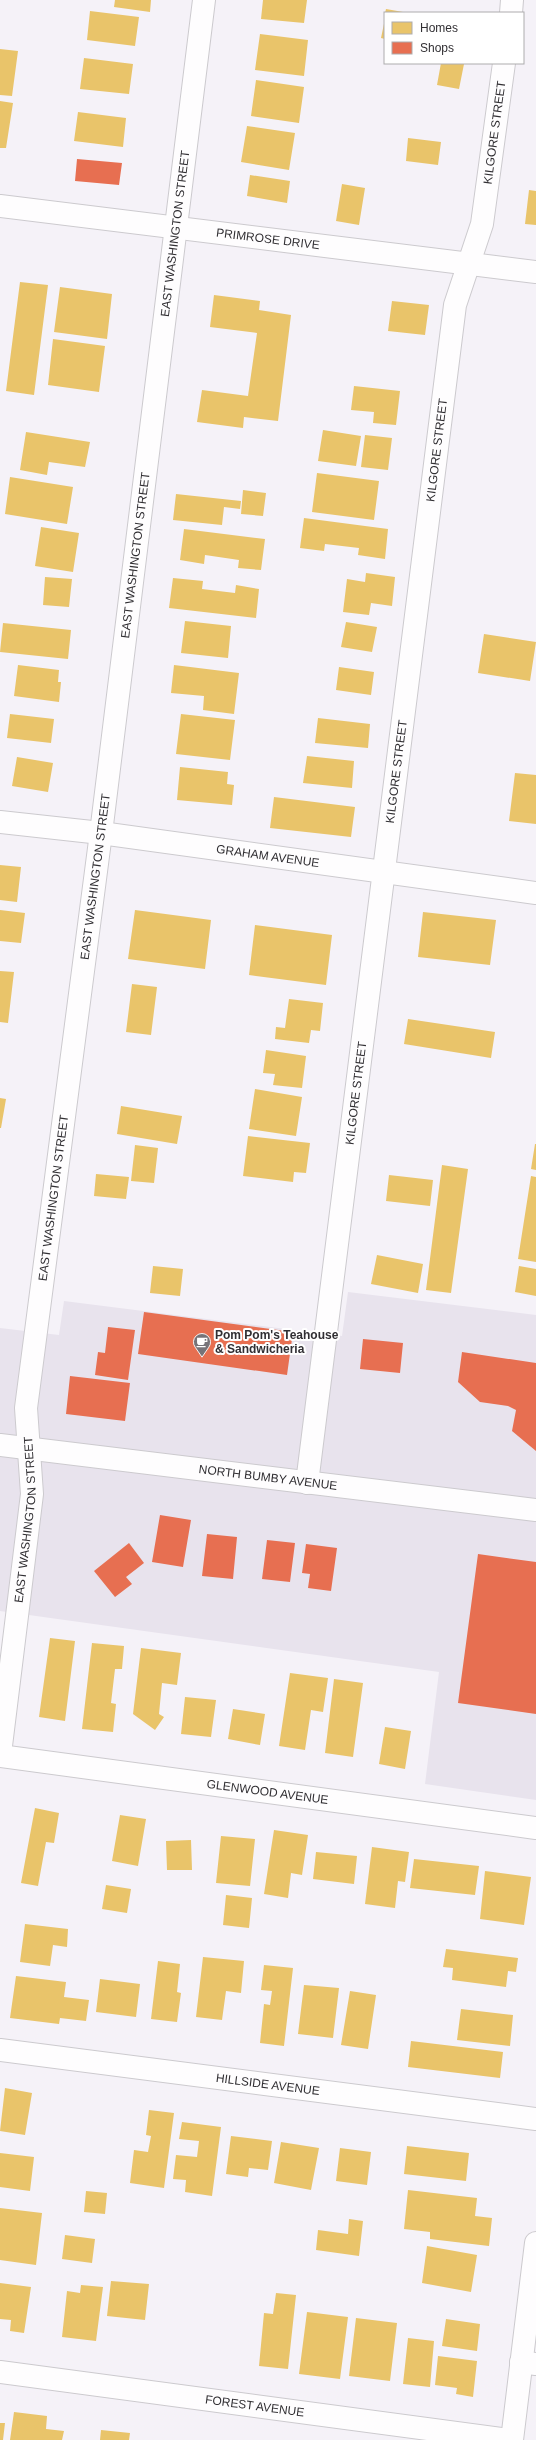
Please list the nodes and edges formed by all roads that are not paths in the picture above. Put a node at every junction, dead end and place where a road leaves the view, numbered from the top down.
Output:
1 (204, 0) edge
2 (512, 0) edge
3 (511, 12) edge
4 (504, 64) edge
5 (0, 206) edge
6 (174, 228) junction
7 (469, 263) junction
8 (536, 272) edge
9 (0, 822) edge
10 (101, 833) junction
11 (383, 874) junction
12 (536, 893) edge
13 (0, 1445) edge
14 (29, 1449) junction
15 (307, 1483) junction
16 (536, 1510) edge
17 (0, 1755) edge
18 (536, 1828) edge
19 (0, 2050) edge
20 (536, 2119) edge
21 (536, 2243) edge
22 (528, 2363) edge
23 (0, 2372) edge
24 (511, 2440) edge

1 - 6 street, EAST WASHINGTON STREET
2 - 3 street
4 - 7 street, KILGORE STREET
5 - 6 street, PRIMROSE DRIVE
6 - 7 street, PRIMROSE DRIVE
6 - 10 street, EAST WASHINGTON STREET
7 - 8 street, PRIMROSE DRIVE
7 - 11 street, KILGORE STREET
9 - 10 street, GRAHAM AVENUE
10 - 11 street, GRAHAM AVENUE
10 - 14 street, EAST WASHINGTON STREET
11 - 12 street, GRAHAM AVENUE
11 - 15 street, KILGORE STREET
13 - 14 street, NORTH BUMBY AVENUE
14 - 15 street, NORTH BUMBY AVENUE
14 - 17 street, EAST WASHINGTON STREET
15 - 16 street, NORTH BUMBY AVENUE
17 - 18 street, GLENWOOD AVENUE
19 - 20 street, HILLSIDE AVENUE
21 - 22 street
22 - 24 street
23 - 24 street, FOREST AVENUE

